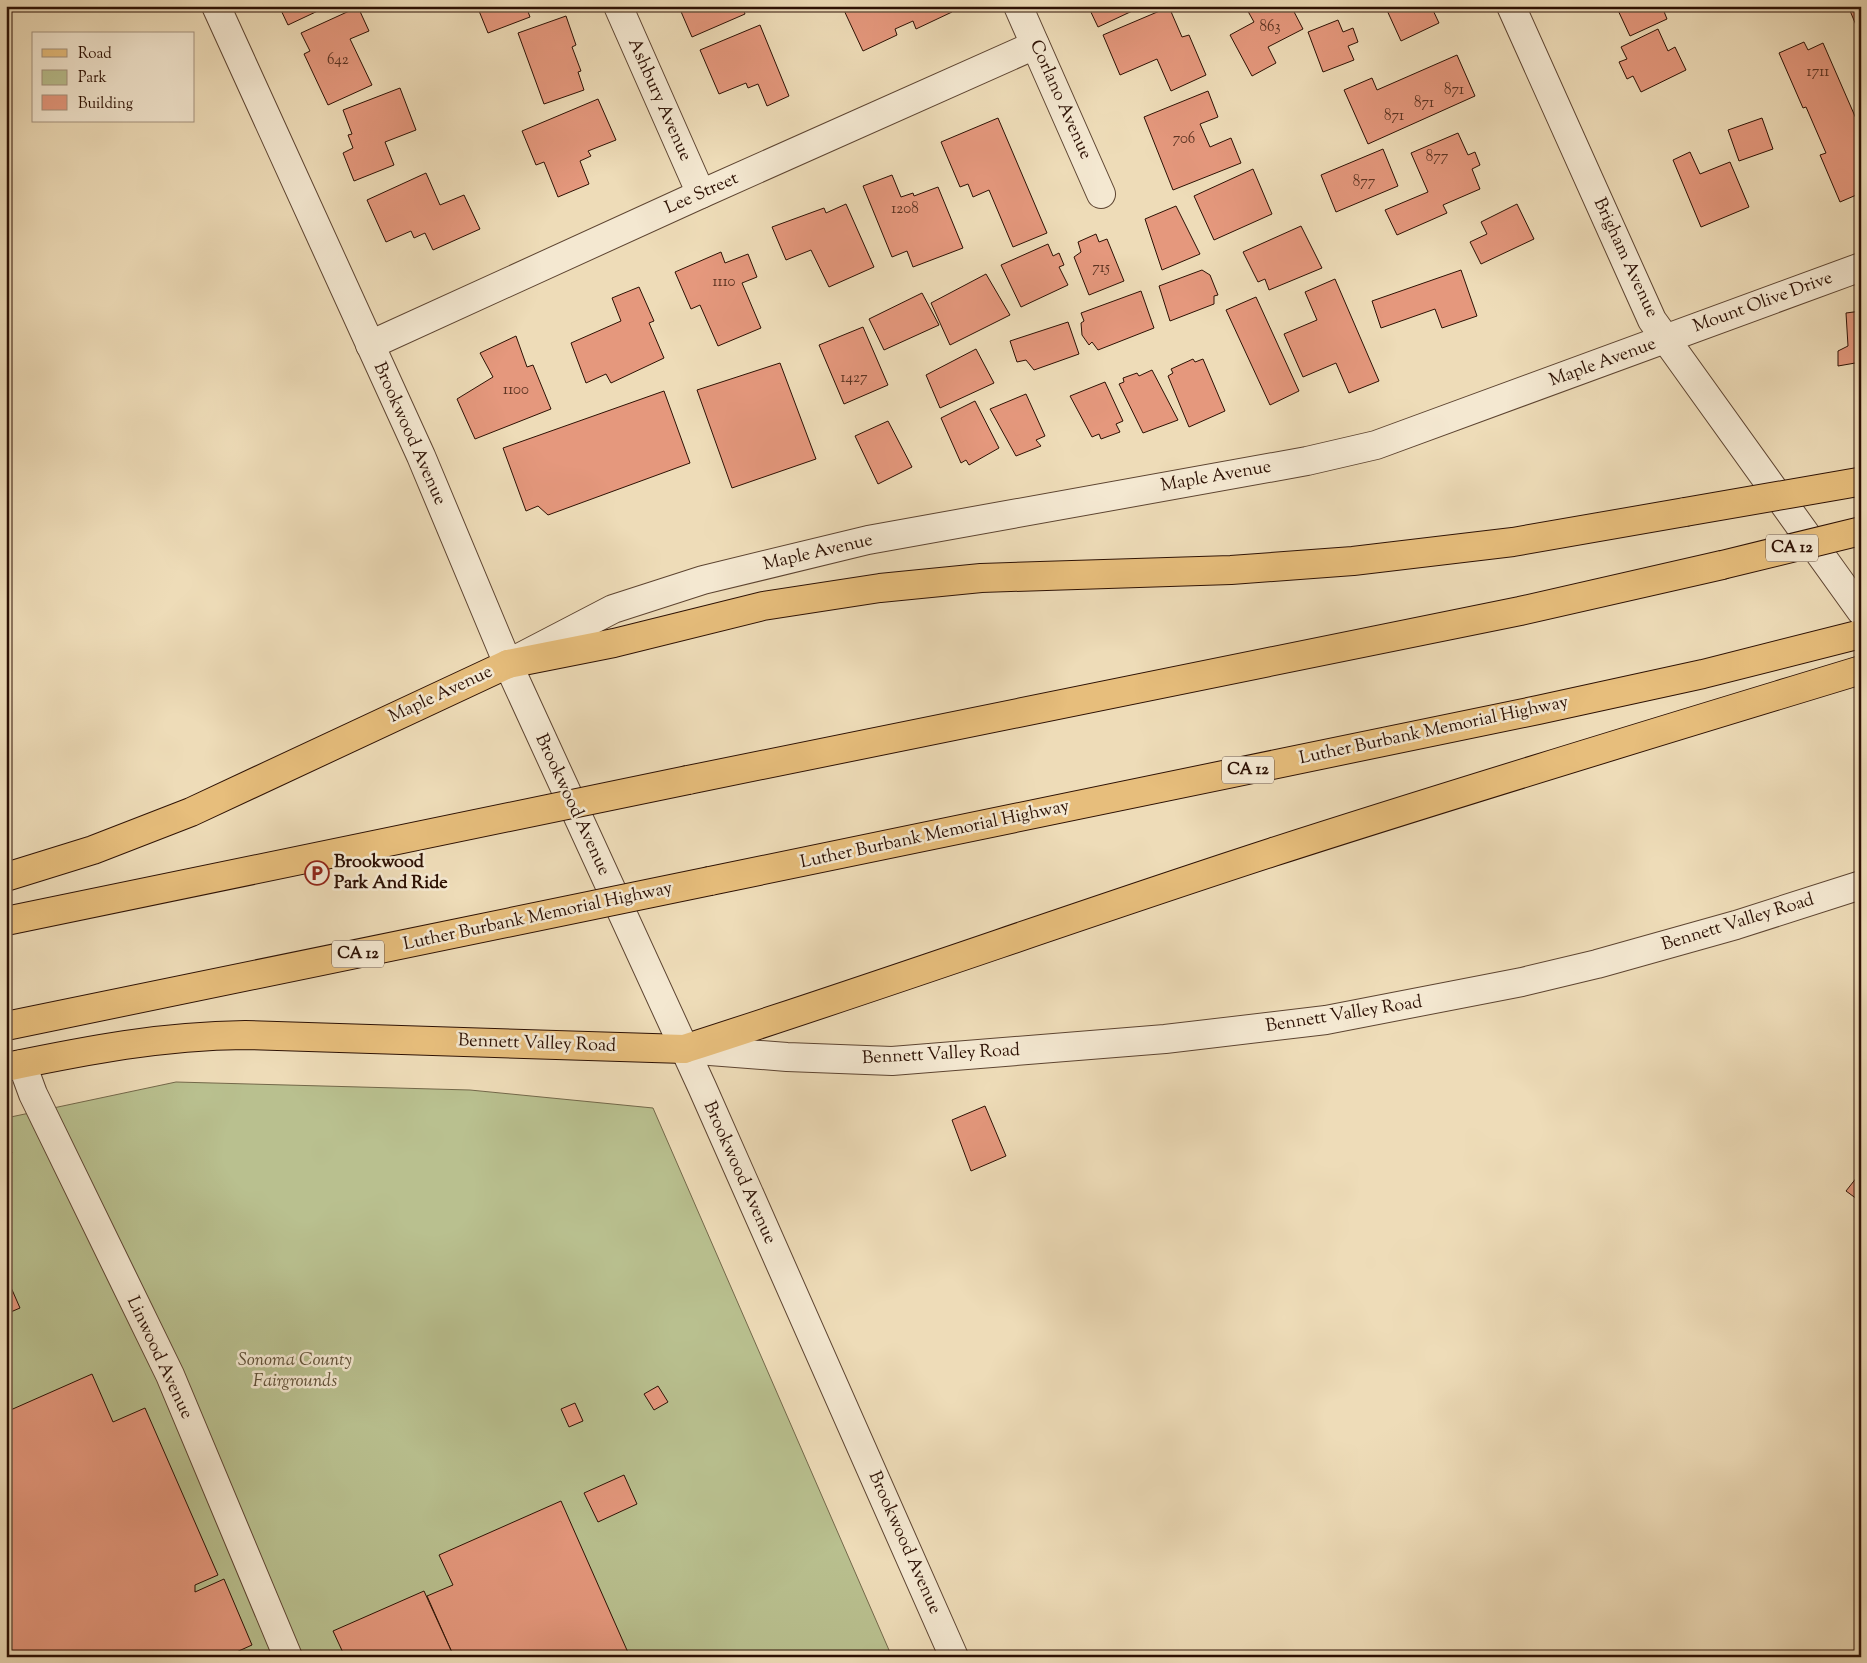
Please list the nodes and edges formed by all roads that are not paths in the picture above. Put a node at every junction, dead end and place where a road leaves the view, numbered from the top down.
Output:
1 (216, 6) edge
2 (618, 6) edge
3 (1018, 6) edge
4 (1511, 6) edge
5 (1035, 45) junction
6 (701, 194) junction
7 (1101, 194) dead end
8 (1861, 267) edge
9 (1666, 340) junction
10 (370, 345) junction
11 (1859, 482) edge
12 (1861, 531) edge
13 (1861, 611) edge
14 (1861, 634) edge
15 (508, 664) junction
16 (1861, 670) edge
17 (6, 877) edge
18 (1861, 884) edge
19 (6, 921) edge
20 (6, 1026) edge
21 (684, 1049) junction
22 (14, 1065) edge
23 (288, 1657) edge
24 (954, 1657) edge

1 - 10 street, Brookwood Avenue
2 - 6 street, Ashbury Avenue
3 - 5 street, Corlano Avenue
4 - 9 street, Brigham Avenue
5 - 6 street, Lee Street
5 - 7 street, Corlano Avenue
6 - 10 street, Lee Street
8 - 9 street, Mount Olive Drive
9 - 13 street, Brigham Avenue
9 - 15 street, Maple Avenue
10 - 15 street, Brookwood Avenue
11 - 15 main road, bridge
12 - 19 main road, CA 12, bridge
14 - 20 main road, Luther Burbank Memorial Highway / CA 12, bridge
15 - 17 main road, Maple Avenue
15 - 21 street, Brookwood Avenue
16 - 21 main road
18 - 21 street, Bennett Valley Road
21 - 22 main road, Bennett Valley Road
21 - 24 street, Brookwood Avenue
22 - 23 street, Linwood Avenue

